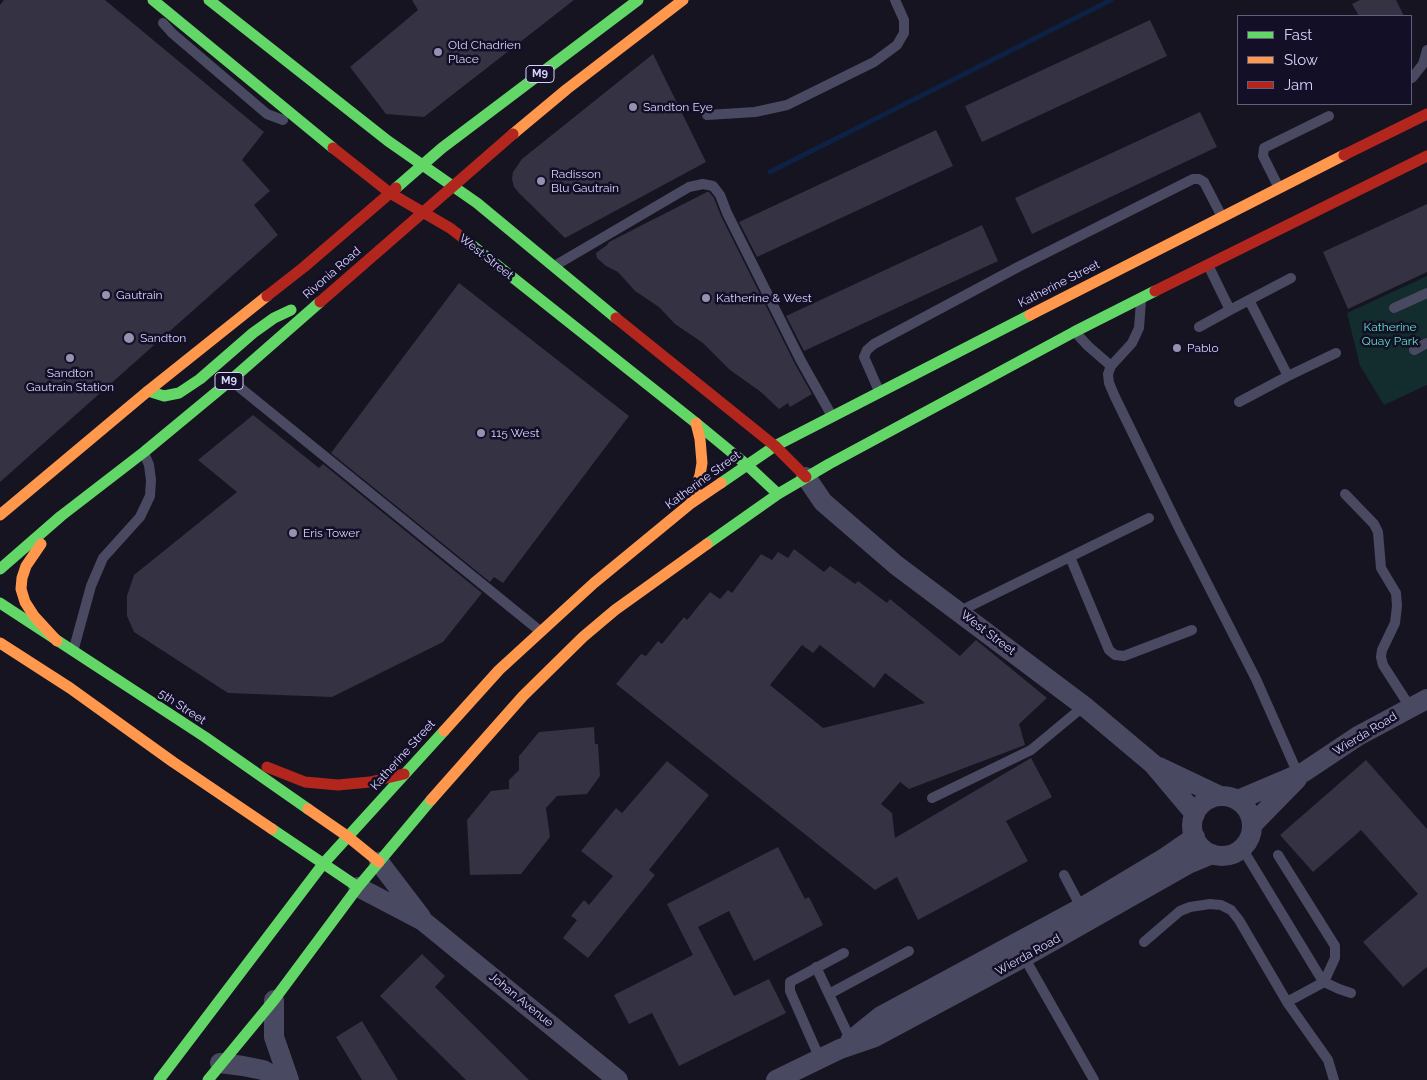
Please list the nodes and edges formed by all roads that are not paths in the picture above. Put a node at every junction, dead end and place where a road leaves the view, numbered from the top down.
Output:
1 (152, 0) edge
2 (209, 0) edge
3 (638, 0) edge
4 (683, 0) edge
5 (895, 0) edge
6 (1427, 50) edge
7 (1412, 78) dead end
8 (1427, 114) edge
9 (707, 115) dead end
10 (1329, 116) dead end
11 (1427, 156) edge
12 (423, 165) junction
13 (452, 185) junction
14 (1278, 187) junction
15 (390, 193) junction
16 (422, 212) junction
17 (1222, 216) junction
18 (1208, 264) junction
19 (553, 267) junction
20 (1291, 278) dead end
21 (1427, 293) edge
22 (1141, 298) junction
23 (1249, 300) junction
24 (312, 308) junction
25 (1394, 308) dead end
26 (1230, 310) junction
27 (1198, 327) dead end
28 (1074, 332) junction
29 (1427, 343) edge
30 (1414, 350) dead end
31 (1336, 352) dead end
32 (1111, 366) junction
33 (1288, 376) junction
34 (231, 380) junction
35 (148, 391) junction
36 (880, 392) junction
37 (896, 397) dead end
38 (1239, 402) dead end
39 (833, 416) junction
40 (696, 423) junction
41 (774, 446) junction
42 (144, 452) junction
43 (747, 465) junction
44 (806, 477) junction
45 (778, 494) junction
46 (1345, 494) dead end
47 (823, 502) junction
48 (690, 504) junction
49 (0, 515) edge
50 (61, 516) junction
51 (1149, 518) dead end
52 (1070, 557) junction
53 (0, 569) edge
54 (0, 603) edge
55 (958, 612) junction
56 (1192, 630) dead end
57 (541, 631) junction
58 (57, 641) junction
59 (0, 643) edge
60 (73, 652) junction
61 (1419, 703) edge
62 (1084, 706) junction
63 (205, 737) junction
64 (1153, 764) junction
65 (1301, 773) junction
66 (404, 774) junction
67 (932, 798) dead end
68 (1229, 798) junction
69 (1195, 814) junction
70 (1252, 824) junction
71 (347, 836) junction
72 (1195, 837) junction
73 (1242, 848) junction
74 (1212, 854) junction
75 (1278, 855) dead end
76 (379, 862) junction
77 (323, 864) junction
78 (1064, 875) dead end
79 (358, 887) junction
80 (1084, 914) junction
81 (423, 921) junction
82 (1144, 942) dead end
83 (908, 950) dead end
84 (1020, 950) junction
85 (844, 953) dead end
86 (816, 967) junction
87 (1324, 982) junction
88 (1351, 993) dead end
89 (829, 994) junction
90 (274, 1000) junction
91 (1287, 1002) junction
92 (848, 1044) junction
93 (820, 1059) junction
94 (220, 1064) junction
95 (783, 1079) edge
96 (159, 1080) edge
97 (208, 1080) edge
98 (282, 1080) edge
99 (288, 1080) edge
100 (618, 1080) edge
101 (1094, 1080) edge
102 (1334, 1080) edge

1 - 15 main road, West Street
2 - 12 main road, West Street
3 - 12 main road, Rivonia Road / M9
4 - 13 main road, Rivonia Road / M9
5 - 9 lane
6 - 7 lane
8 - 14 main road, Katherine Street
10 - 14 lane
11 - 18 main road
12 - 13 main road, West Street
12 - 15 main road, Rivonia Road / M9
13 - 16 main road, Rivonia Road / M9
13 - 19 main road, West Street
14 - 17 main road, Katherine Street
15 - 16 main road, West Street
15 - 35 main road, Rivonia Road / M9
16 - 24 main road, Rivonia Road / M9
16 - 40 main road, West Street
17 - 36 main road, Katherine Street
17 - 36 lane
18 - 22 main road
18 - 26 lane
19 - 39 lane
19 - 41 main road, West Street
20 - 23 lane
21 - 25 lane
22 - 28 main road
22 - 32 lane
23 - 26 lane
23 - 33 lane
24 - 34 main road, Rivonia Road / M9
24 - 35 main road
26 - 27 lane
28 - 32 lane
28 - 44 main road
29 - 30 lane
31 - 33 lane
32 - 65 lane
33 - 38 lane
34 - 42 main road, Rivonia Road / M9
34 - 57 lane
35 - 49 main road, Rivonia Road / M9
36 - 39 main road, Katherine Street
37 - 41 main road
39 - 41 main road, Katherine Street
40 - 43 main road, West Street
40 - 48 main road
41 - 43 main road, Katherine Street
41 - 44 main road, West Street
42 - 50 main road, Rivonia Road / M9
42 - 60 lane
43 - 45 main road, West Street
43 - 48 main road, Katherine Street
44 - 45 main road
44 - 47 street, West Street
45 - 47 street
45 - 76 main road
46 - 61 lane
47 - 55 street, West Street
48 - 57 main road, Katherine Street
50 - 53 main road, Rivonia Road / M9
50 - 58 main road
51 - 52 lane
52 - 55 lane
52 - 56 lane
54 - 58 main road, 5th Street
55 - 62 street, West Street
57 - 66 main road, Katherine Street
58 - 60 main road, 5th Street
59 - 77 main road
60 - 63 main road, 5th Street
61 - 65 street, Wierda Road
62 - 64 street, West Street
62 - 67 lane
63 - 66 main road
63 - 71 main road, 5th Street
64 - 68 street, West Street
64 - 69 street, West Street
65 - 68 street, Wierda Road
65 - 70 street, Wierda Road
66 - 71 main road, Katherine Street
68 - 69 street
68 - 70 street
69 - 72 street
70 - 73 street
71 - 76 main road, 5th Street
71 - 77 main road, Katherine Street
72 - 74 street
72 - 80 street, Wierda Road
73 - 74 street
73 - 87 lane
74 - 80 street, Wierda Road
75 - 87 lane
76 - 79 main road
76 - 81 street, Johan Avenue
77 - 79 main road
77 - 96 main road, Katherine Street
78 - 80 lane
79 - 81 street, Johan Avenue
79 - 90 main road
80 - 84 street, Wierda Road
81 - 100 street, Johan Avenue
82 - 91 lane
83 - 89 lane
84 - 92 street, Wierda Road
84 - 101 lane
85 - 86 lane
86 - 89 lane
86 - 93 lane
87 - 88 lane
87 - 91 lane
89 - 92 lane
90 - 94 main road
90 - 99 street
91 - 102 lane
92 - 93 street, Wierda Road
93 - 95 street, Wierda Road
94 - 97 main road
94 - 98 street

